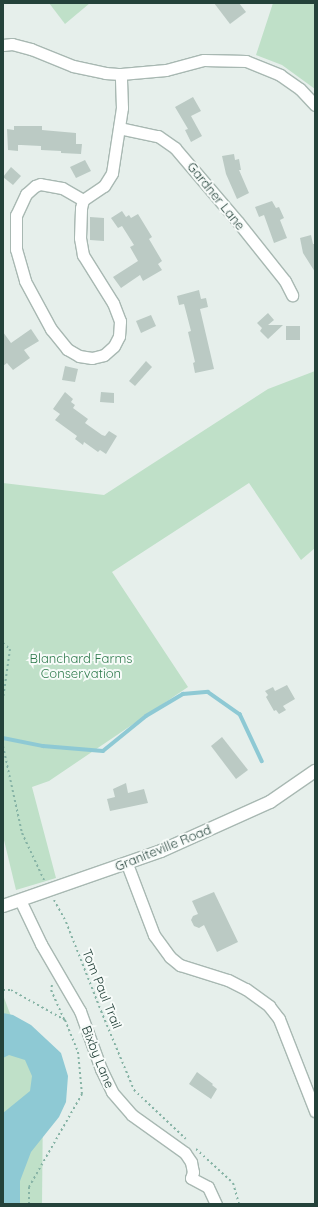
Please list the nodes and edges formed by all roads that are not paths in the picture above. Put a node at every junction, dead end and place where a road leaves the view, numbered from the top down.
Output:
1 (3, 45) edge
2 (122, 74) junction
3 (315, 105) edge
4 (119, 128) junction
5 (83, 200) junction
6 (292, 295) dead end
7 (315, 771) edge
8 (127, 864) junction
9 (20, 900) junction
10 (3, 906) edge
11 (315, 1111) edge
12 (216, 1204) edge

1 - 2 street
2 - 3 street
2 - 4 street
4 - 5 street
4 - 6 street, Gardner Lane
5 - 5 street
7 - 8 main road, Graniteville Road
8 - 9 main road, Graniteville Road
8 - 11 street
9 - 10 main road, Graniteville Road
9 - 12 street, Bixby Lane

